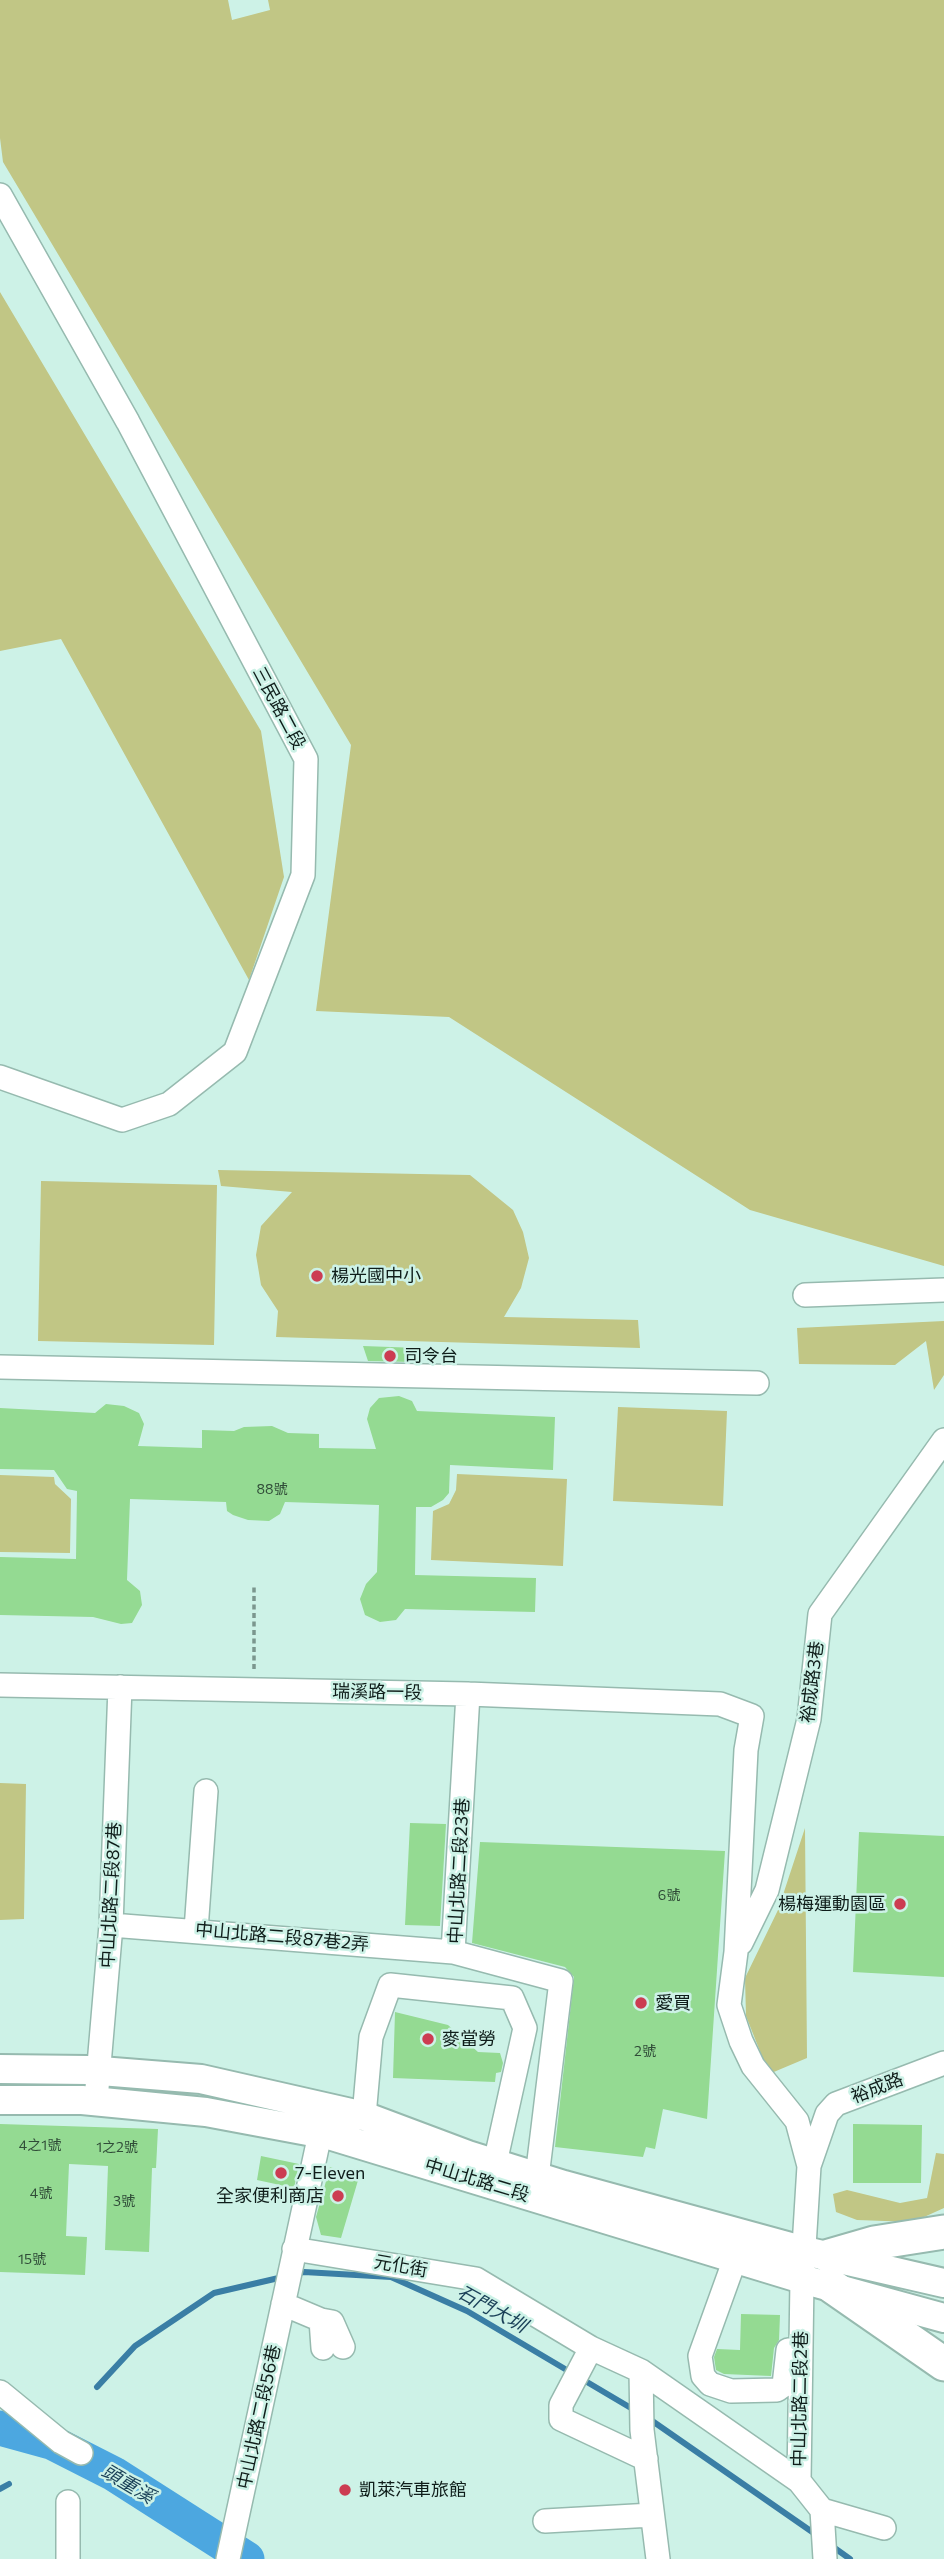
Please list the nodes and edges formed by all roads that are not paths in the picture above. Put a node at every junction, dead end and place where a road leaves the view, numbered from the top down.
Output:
1 (0, 195) edge
2 (0, 1077) edge
3 (944, 1290) edge
4 (804, 1295) dead end
5 (0, 1367) edge
6 (757, 1383) dead end
7 (944, 1440) edge
8 (0, 1685) edge
9 (120, 1687) junction
10 (468, 1693) junction
11 (752, 1716) joint
12 (206, 1791) dead end
13 (111, 1925) junction
14 (196, 1930) junction
15 (453, 1952) junction
16 (736, 1952) junction
17 (944, 2063) edge
18 (0, 2069) edge
19 (98, 2070) junction
20 (0, 2100) edge
21 (96, 2102) junction
22 (364, 2116) junction
23 (320, 2134) junction
24 (495, 2163) junction
25 (808, 2166) junction
26 (537, 2177) junction
27 (944, 2232) edge
28 (297, 2254) junction
29 (735, 2259) junction
30 (812, 2270) junction
31 (944, 2283) edge
32 (284, 2299) junction
33 (944, 2318) edge
34 (333, 2348) dead end
35 (588, 2356) junction
36 (944, 2364) edge
37 (640, 2382) junction
38 (0, 2392) edge
39 (62, 2441) dead end
40 (646, 2459) junction
41 (799, 2481) junction
42 (68, 2502) dead end
43 (822, 2510) junction
44 (652, 2515) junction
45 (545, 2521) dead end
46 (884, 2528) dead end
47 (230, 2549) edge
48 (68, 2559) edge
49 (658, 2559) edge
50 (825, 2559) edge

1 - 2 street, 三民路二段
3 - 4 street
5 - 6 street
7 - 16 street, 裕成路3巷
8 - 9 street, 瑞溪路一段
9 - 10 street, 瑞溪路一段
9 - 13 street, 中山北路二段87巷
10 - 11 street, 瑞溪路一段
10 - 15 street, 中山北路二段23巷
11 - 16 street, 裕成路3巷
12 - 14 street
13 - 14 street, 中山北路二段87巷2弄
13 - 19 street, 中山北路二段87巷
14 - 15 street, 中山北路二段87巷2弄
15 - 26 street, 中山北路二段23巷
16 - 25 street, 裕成路3巷
17 - 25 street, 裕成路
18 - 19 main road, 中山北路二段
19 - 21 street, 中山北路二段87巷
19 - 22 main road, 中山北路二段
20 - 21 main road, 中山北路二段
21 - 23 main road, 中山北路二段
22 - 24 main road, 中山北路二段
22 - 24 street
23 - 28 street
23 - 29 main road, 中山北路二段
24 - 26 main road, 中山北路二段
25 - 30 street, 裕成路3巷
26 - 30 main road, 中山北路二段
27 - 30 highway
28 - 32 street, 中山北路二段56巷
28 - 35 street, 元化街
29 - 30 main road, 中山北路二段
29 - 30 street
30 - 31 main road, 中山北路二段
30 - 33 main road, 中山北路二段
30 - 36 highway
30 - 41 street, 中山北路二段2巷
32 - 34 street
32 - 47 street, 中山北路二段56巷
35 - 37 street, 元化街
35 - 40 street
37 - 40 street
37 - 41 street, 元化街
38 - 39 street
40 - 44 street
41 - 43 street, 中山北路二段2巷
42 - 48 street
43 - 46 street
43 - 50 street
44 - 45 street
44 - 49 street

